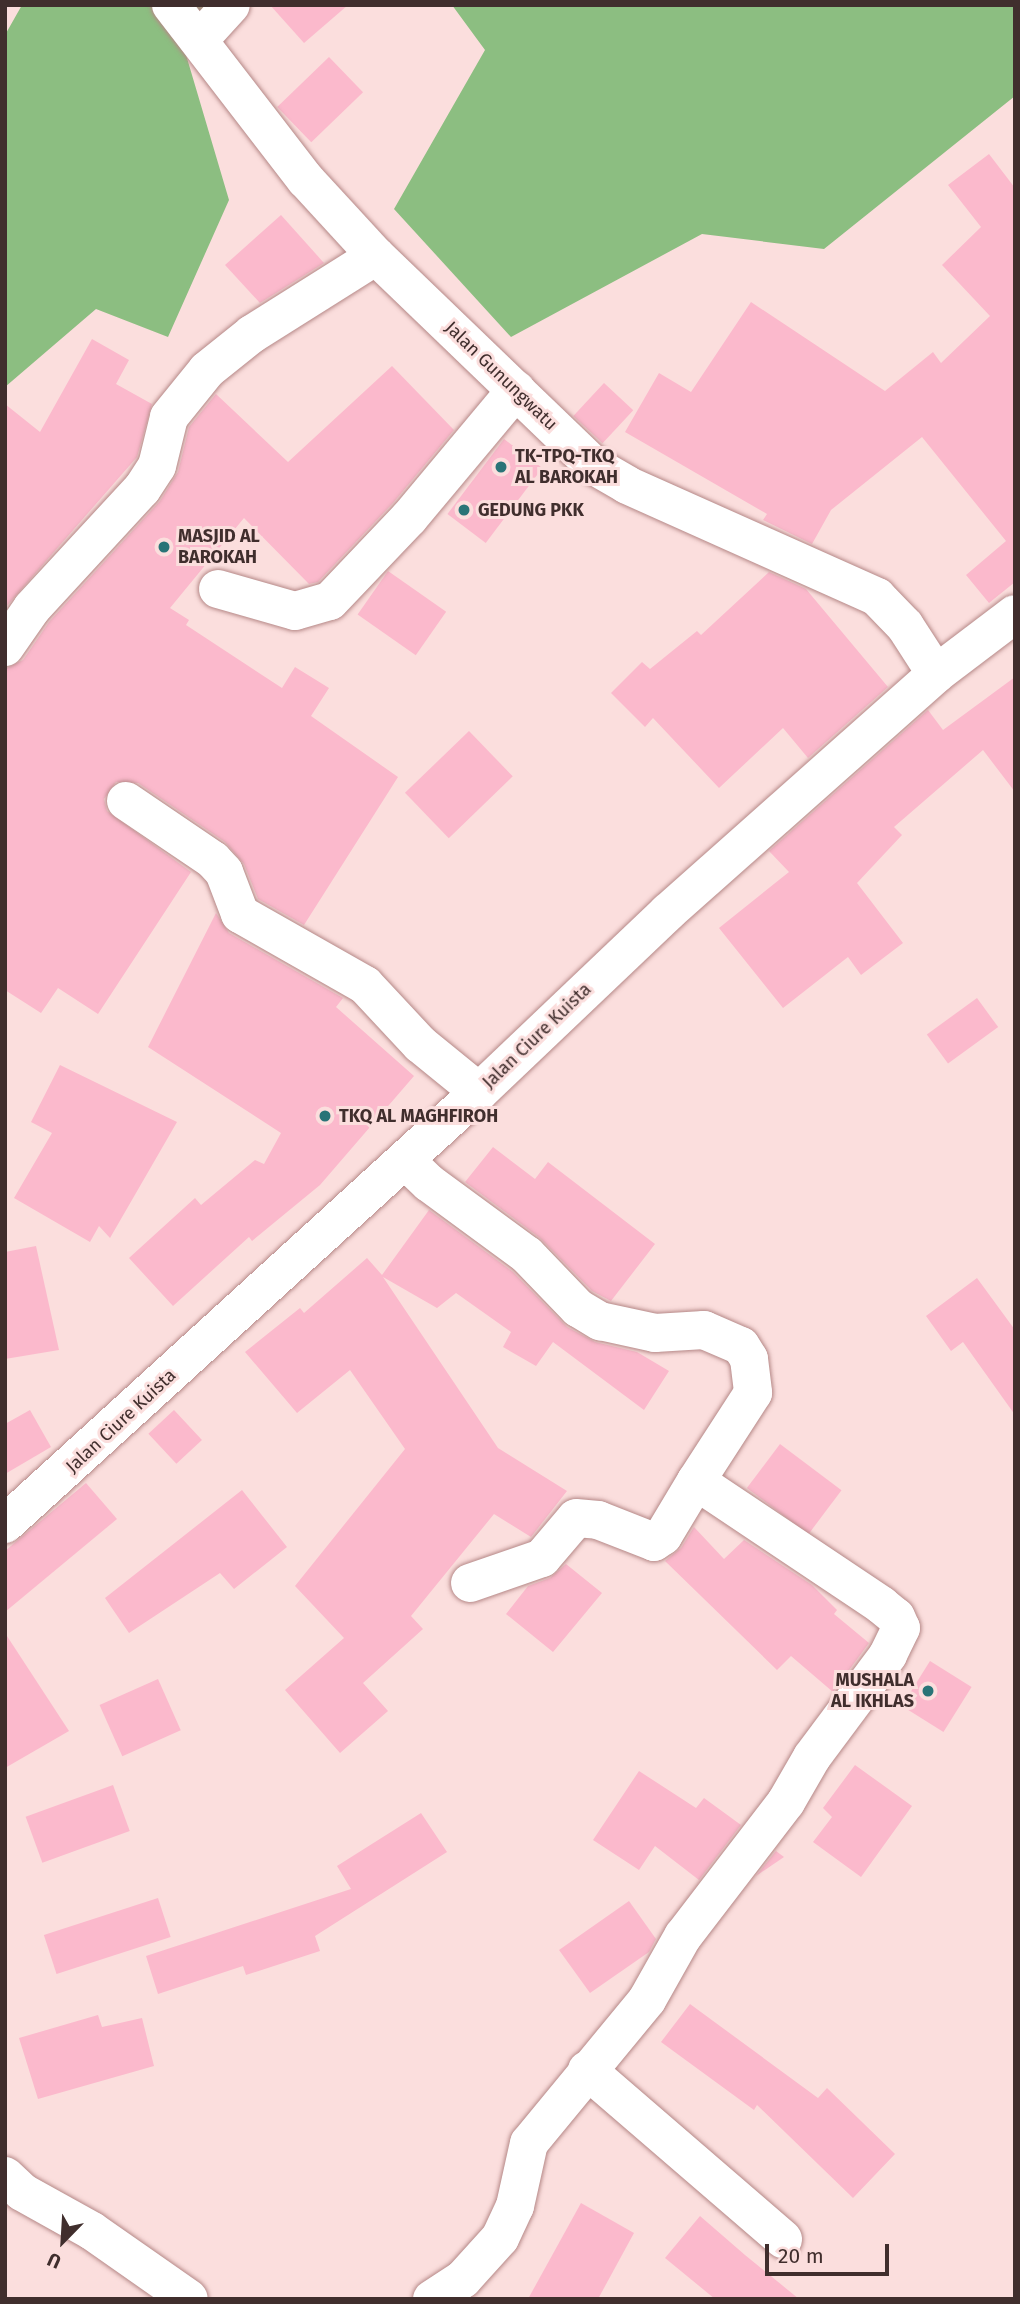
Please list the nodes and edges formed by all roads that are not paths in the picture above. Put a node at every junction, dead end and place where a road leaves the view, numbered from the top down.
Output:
1 (171, 5) edge
2 (231, 5) edge
3 (199, 40) junction
4 (376, 256) junction
5 (516, 390) junction
6 (218, 589) dead end
7 (1015, 614) edge
8 (5, 647) edge
9 (936, 674) junction
10 (126, 801) dead end
11 (479, 1092) junction
12 (405, 1160) junction
13 (696, 1481) junction
14 (5, 1524) edge
15 (470, 1583) dead end
16 (587, 2070) junction
17 (11, 2186) edge
18 (783, 2239) dead end
19 (189, 2299) edge
20 (432, 2299) edge

1 - 3 street, Jalan Gunungwatu
2 - 3 street
3 - 4 street, Jalan Gunungwatu
4 - 5 street, Jalan Gunungwatu
4 - 8 street
5 - 6 street
5 - 9 street, Jalan Gunungwatu
7 - 9 street, Jalan Ciure Kuista
9 - 11 street, Jalan Ciure Kuista
10 - 11 street
11 - 12 street, Jalan Ciure Kuista
12 - 13 street
12 - 14 street, Jalan Ciure Kuista
13 - 15 street
13 - 16 street
16 - 18 street
16 - 20 street
17 - 19 street

